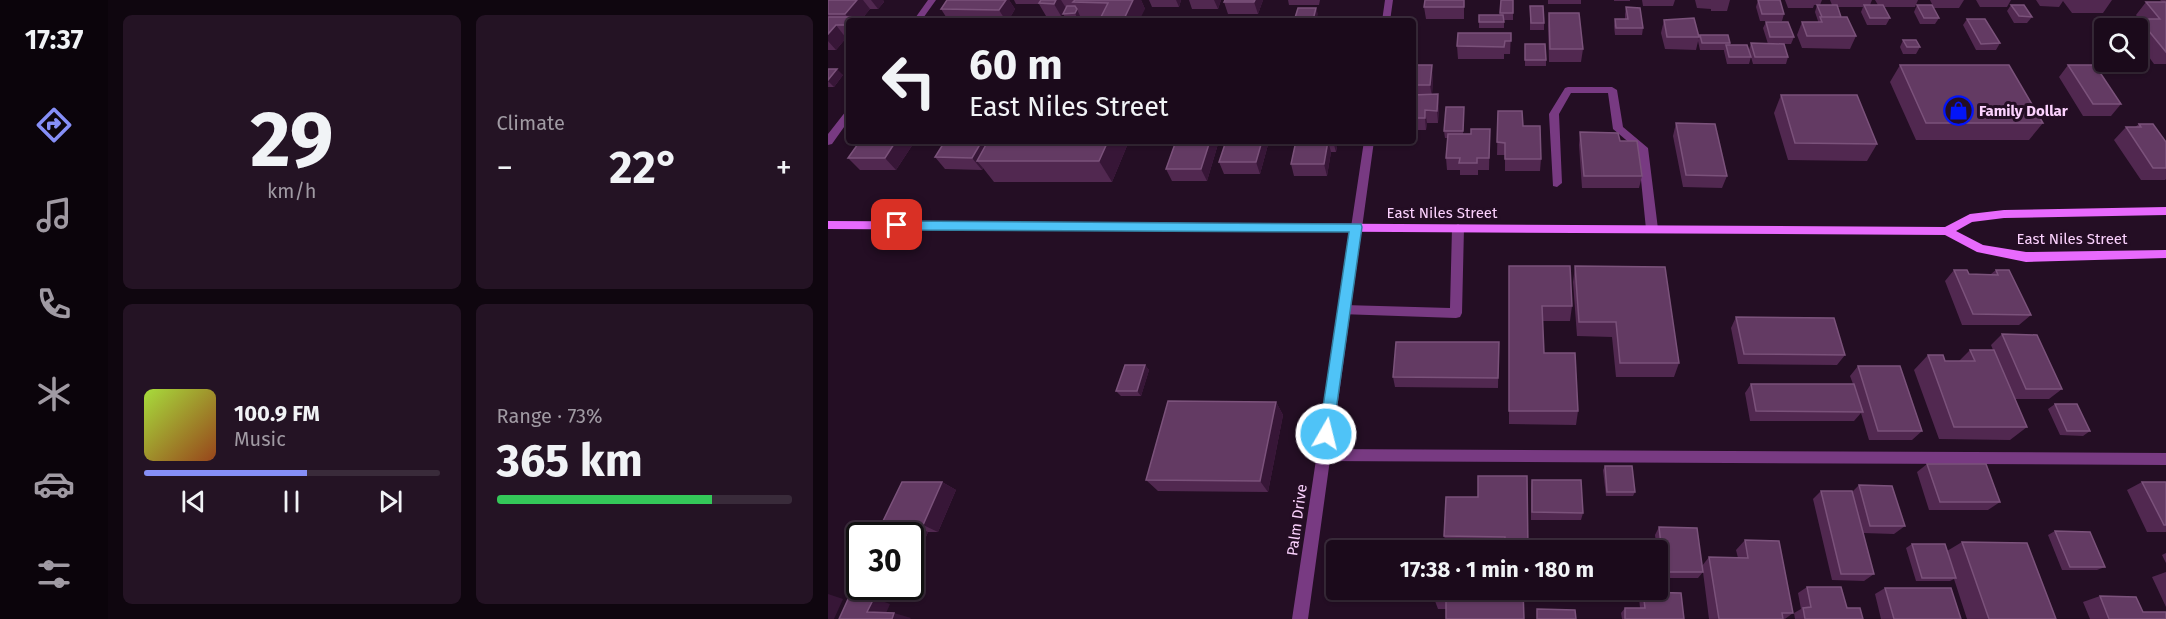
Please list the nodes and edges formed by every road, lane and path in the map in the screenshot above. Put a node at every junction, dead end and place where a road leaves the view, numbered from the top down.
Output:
1 (932, 0) edge
2 (1389, 0) edge
3 (919, 18) edge
4 (1386, 18) edge
5 (846, 117) edge
6 (828, 141) edge
7 (1369, 144) edge
8 (1557, 183) dead end
9 (2166, 211) edge
10 (828, 225) edge
11 (1356, 227) junction
12 (1458, 228) junction
13 (1652, 229) junction
14 (1947, 231) junction
15 (2166, 254) edge
16 (1344, 310) junction
17 (1323, 455) junction
18 (2166, 459) edge
19 (1300, 619) edge

1 - 3 street
2 - 4 street
5 - 6 street
7 - 11 street, Palm Drive
8 - 13 street
9 - 14 main road, East Niles Street
10 - 11 main road, East Niles Street
11 - 12 main road, East Niles Street
11 - 16 street, Palm Drive
12 - 13 main road, East Niles Street
12 - 16 street
13 - 14 main road, East Niles Street
14 - 15 main road, East Niles Street
16 - 17 street, Palm Drive
17 - 18 street
17 - 19 street, Palm Drive

